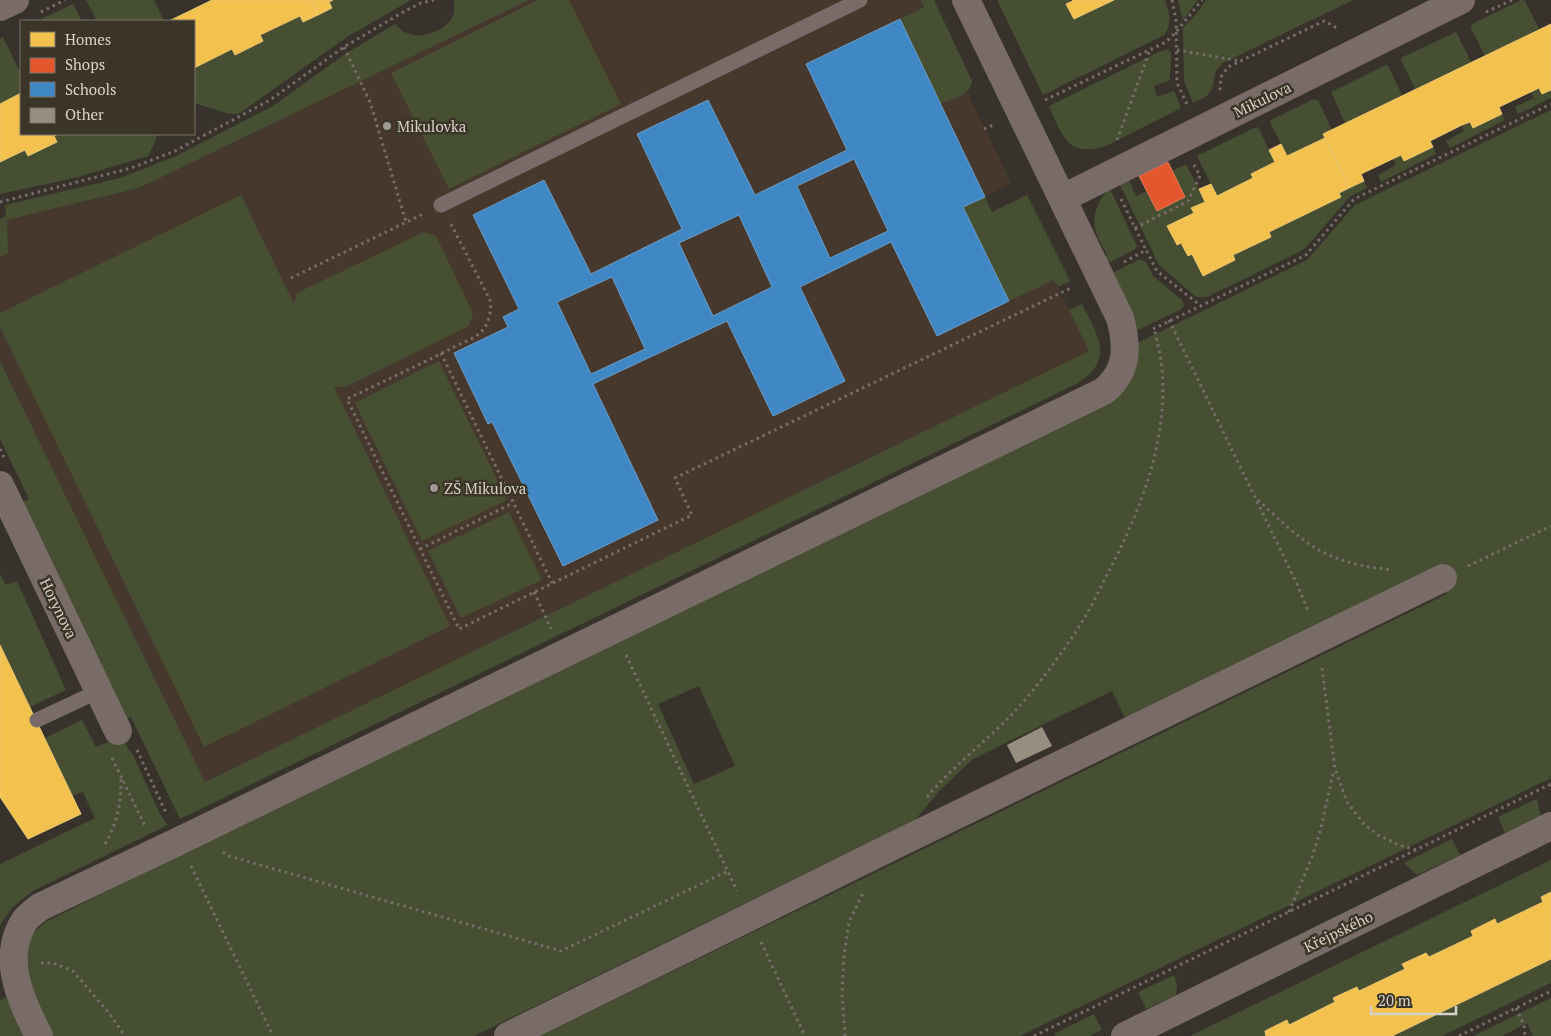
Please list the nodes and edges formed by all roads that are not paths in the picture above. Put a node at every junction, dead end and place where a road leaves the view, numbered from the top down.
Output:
1 (15, 0) edge
2 (860, 0) edge
3 (966, 0) edge
4 (1461, 0) edge
5 (0, 7) edge
6 (1063, 198) junction
7 (441, 205) road end
8 (0, 485) edge
9 (1443, 578) road end
10 (99, 691) junction
11 (36, 720) dead end
12 (118, 731) dead end
13 (1551, 826) edge
14 (39, 1036) edge
15 (508, 1036) edge
16 (1125, 1036) edge

1 - 5 street
2 - 7 lane
3 - 6 street
4 - 6 street, Mikulova
6 - 14 street
8 - 10 street, Horynova
9 - 15 street
10 - 11 lane
10 - 12 street, Horynova
13 - 16 street, Křejpského

